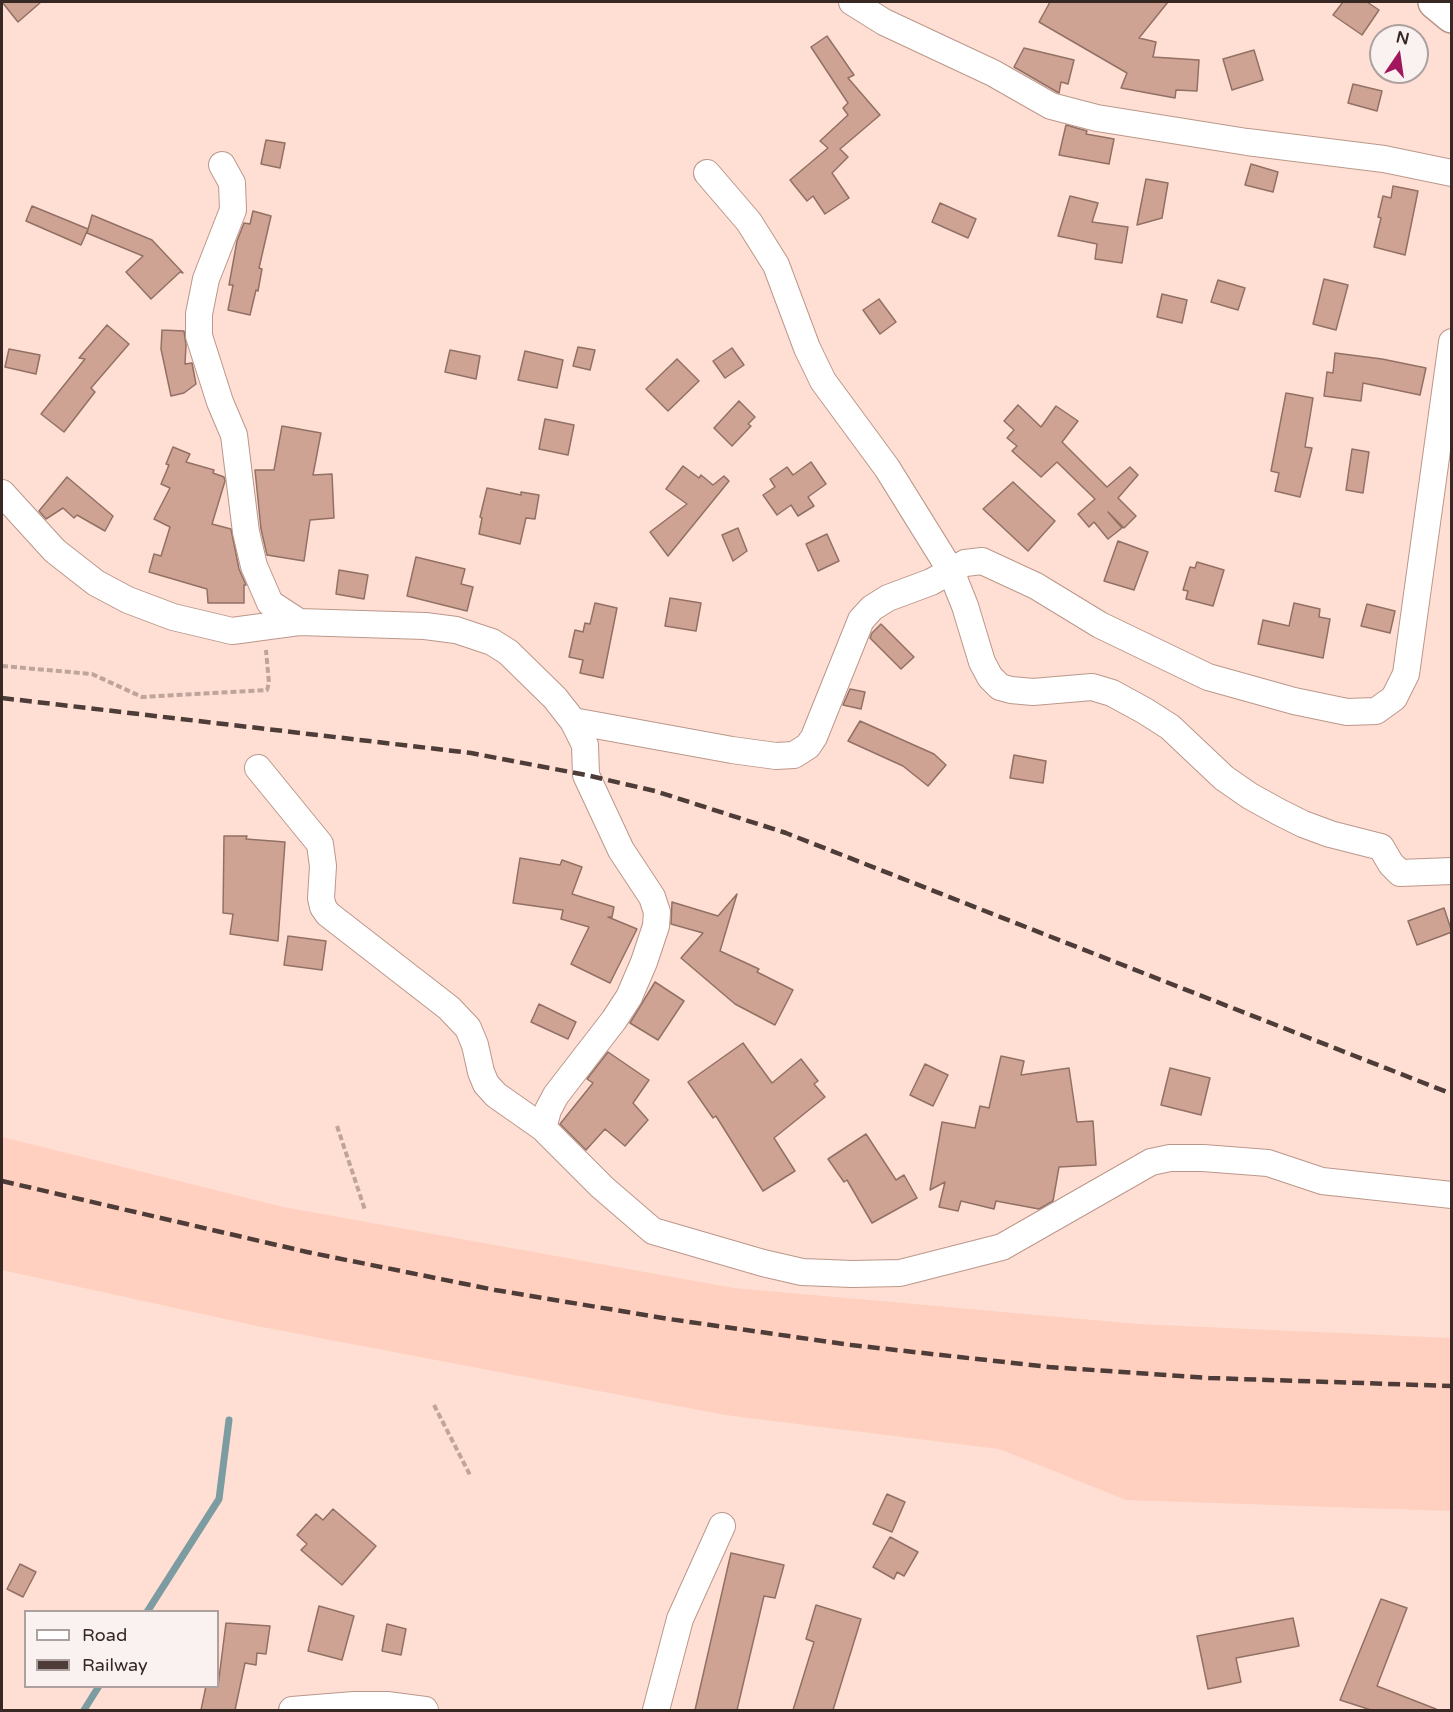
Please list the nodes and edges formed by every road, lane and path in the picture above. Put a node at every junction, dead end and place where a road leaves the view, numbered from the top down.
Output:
1 (852, 2) edge
2 (1435, 2) edge
3 (1452, 16) edge
4 (222, 165) dead end
5 (707, 173) dead end
6 (1452, 173) edge
7 (1452, 342) edge
8 (2, 493) edge
9 (951, 571) junction
10 (299, 622) junction
11 (265, 628) junction
12 (2, 666) edge
13 (573, 721) junction
14 (258, 768) dead end
15 (1452, 871) edge
16 (337, 1126) dead end
17 (543, 1128) junction
18 (1452, 1195) edge
19 (365, 1210) dead end
20 (434, 1405) dead end
21 (470, 1475) dead end
22 (722, 1526) dead end
23 (292, 1710) edge
24 (425, 1710) edge
25 (656, 1710) edge

1 - 6 street
2 - 3 street
4 - 10 street
5 - 9 street
7 - 9 street
8 - 11 street
9 - 13 street
9 - 15 street
10 - 11 street
10 - 13 street
11 - 12 path
13 - 17 street
14 - 17 street
16 - 19 path
17 - 18 street
20 - 21 path
22 - 25 street
23 - 24 street

